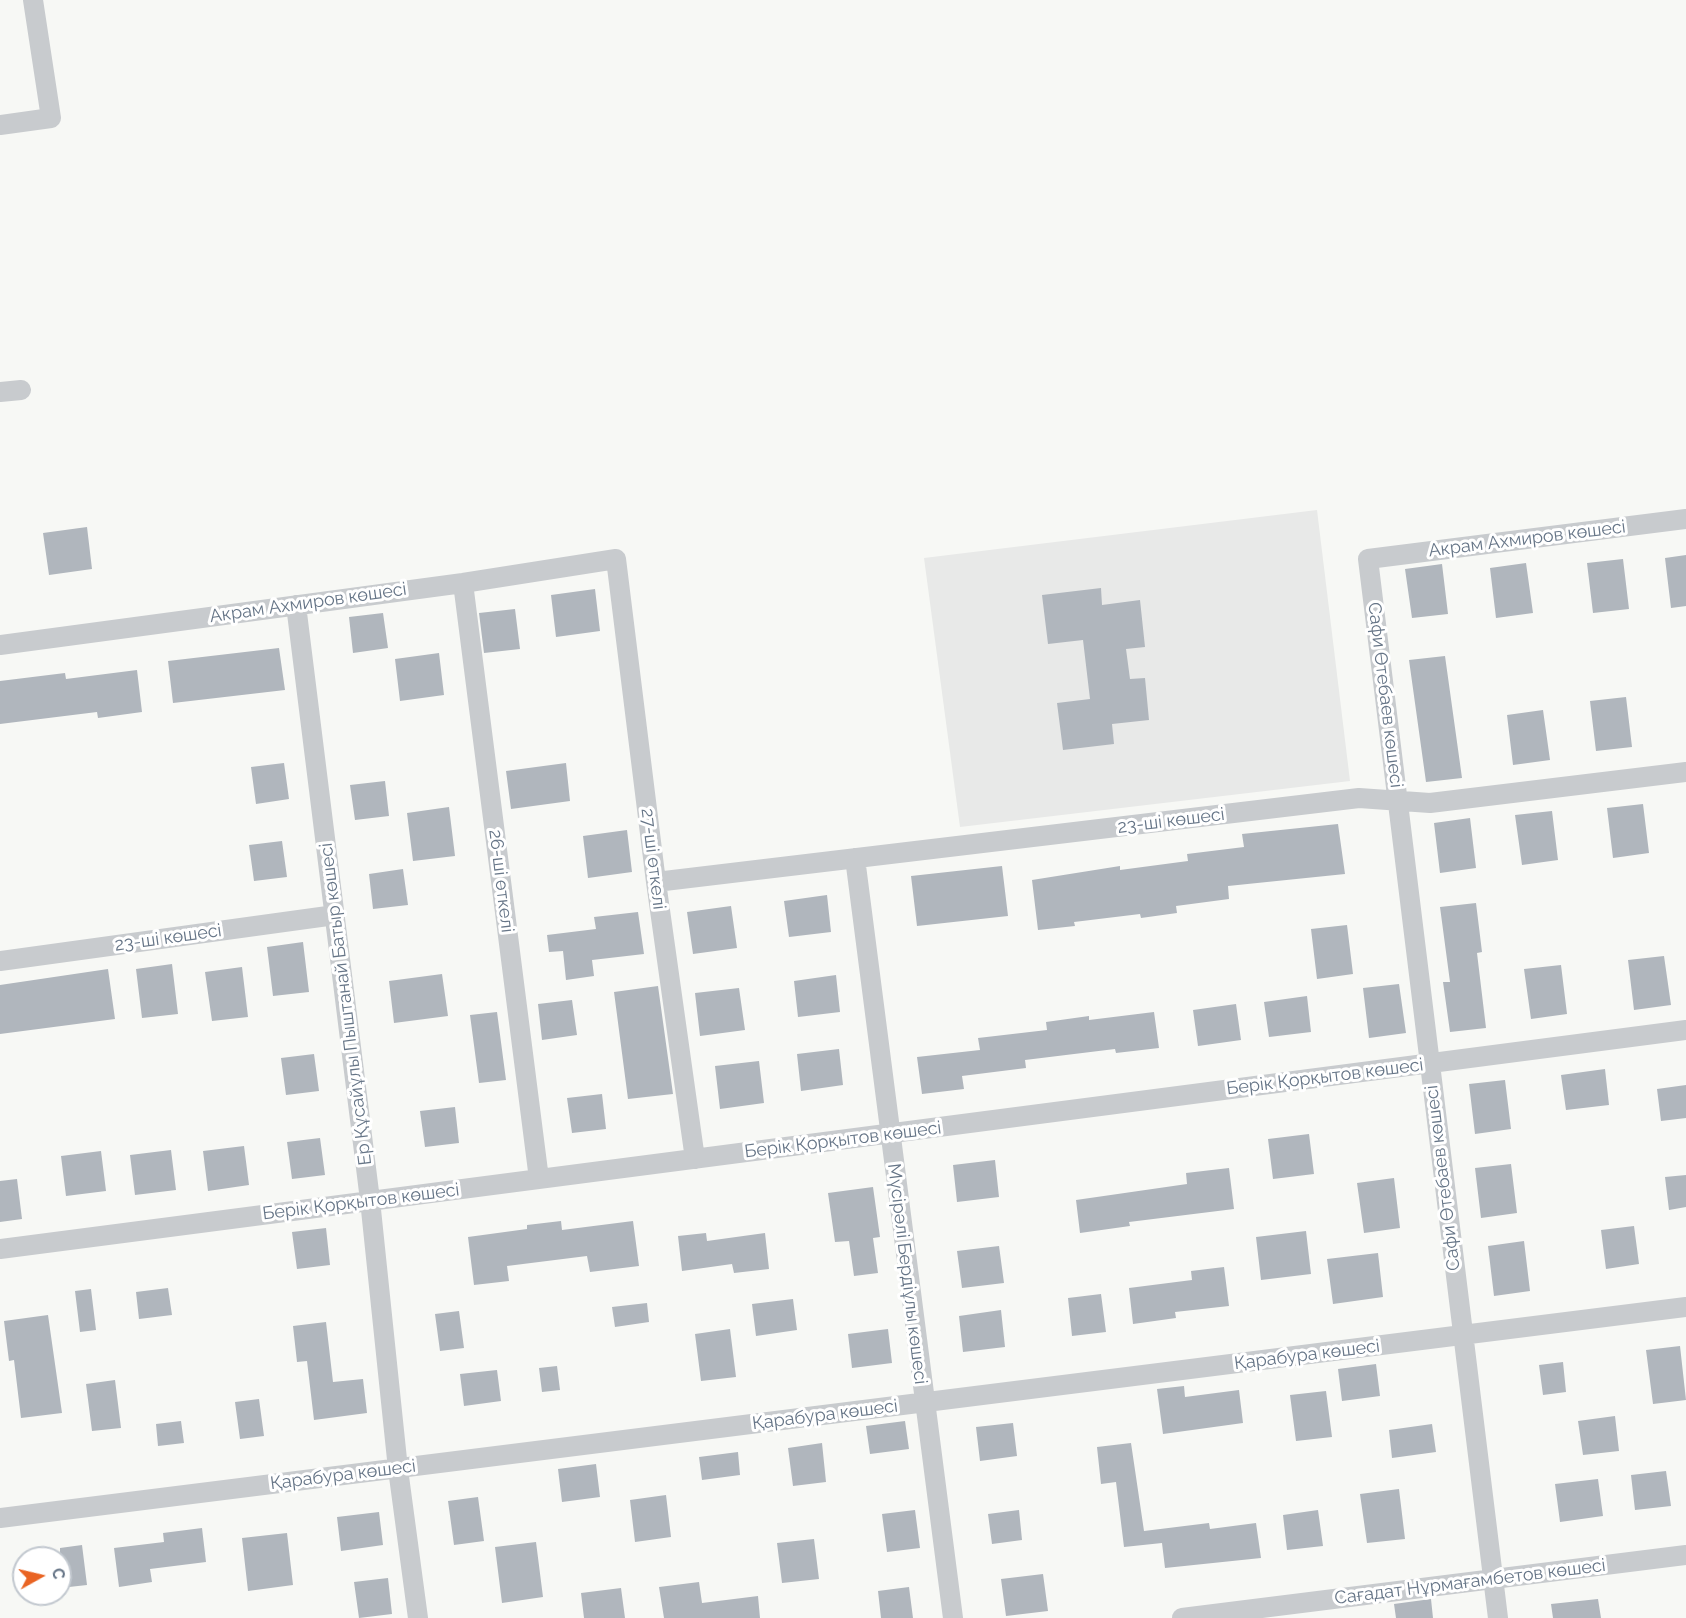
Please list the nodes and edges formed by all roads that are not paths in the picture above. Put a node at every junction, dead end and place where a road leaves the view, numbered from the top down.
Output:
1 (33, 0) edge
2 (0, 125) edge
3 (21, 390) dead end
4 (0, 392) edge
5 (1686, 519) edge
6 (616, 559) joint
7 (1368, 559) joint
8 (463, 583) junction
9 (296, 605) junction
10 (0, 645) edge
11 (1686, 772) edge
12 (1399, 802) junction
13 (855, 858) junction
14 (656, 882) junction
15 (335, 915) junction
16 (0, 961) edge
17 (1686, 1030) edge
18 (1429, 1063) junction
19 (889, 1134) junction
20 (695, 1159) junction
21 (539, 1179) junction
22 (370, 1200) junction
23 (0, 1249) edge
24 (1686, 1307) edge
25 (1462, 1335) junction
26 (924, 1402) junction
27 (398, 1469) junction
28 (0, 1518) edge
29 (1686, 1555) edge
30 (1494, 1580) junction
31 (418, 1618) edge
32 (953, 1618) edge
33 (1182, 1618) edge
34 (1498, 1618) edge

1 - 2 street
3 - 4 street
5 - 7 street, Акрам Ахмиров көшесі
6 - 8 street, Акрам Ахмиров көшесі
6 - 14 street, 27-ші өткелі
7 - 12 street, Сафи Өтебаев көшесі
8 - 9 street, Акрам Ахмиров көшесі
8 - 21 street, 26-ші өткелі
9 - 10 street, Акрам Ахмиров көшесі
9 - 15 street, Ер Құсайұлы Пыштанай Батыр көшесі
11 - 12 street, 23-шi көшесi
12 - 13 street, 23-шi көшесi
12 - 18 street, Сафи Өтебаев көшесі
13 - 14 street, 23-шi көшесi
13 - 19 street, Мүсірәлі Бердіұлы көшесі
14 - 20 street, 27-ші өткелі
15 - 16 street, 23-шi көшесi
15 - 22 street, Ер Құсайұлы Пыштанай Батыр көшесі
17 - 18 street, Берік Қорқытов көшесі
18 - 19 street, Берік Қорқытов көшесі
18 - 25 street, Сафи Өтебаев көшесі
19 - 20 street, Берік Қорқытов көшесі
19 - 26 street, Мүсірәлі Бердіұлы көшесі
20 - 21 street, Берік Қорқытов көшесі
21 - 22 street, Берік Қорқытов көшесі
22 - 23 street, Берік Қорқытов көшесі
22 - 27 street, Ер Құсайұлы Пыштанай Батыр көшесі
24 - 25 street, Қарабура көшесі
25 - 26 street, Қарабура көшесі
25 - 30 street, Сафи Өтебаев көшесі
26 - 27 street, Қарабура көшесі
26 - 32 street, Мүсірәлі Бердіұлы көшесі
27 - 28 street, Қарабура көшесі
27 - 31 street, Ер Құсайұлы Пыштанай Батыр көшесі
29 - 30 street, Сағадат Нұрмағамбетов көшесі
30 - 33 street, Сағадат Нұрмағамбетов көшесі
30 - 34 street, Сафи Өтебаев көшесі

